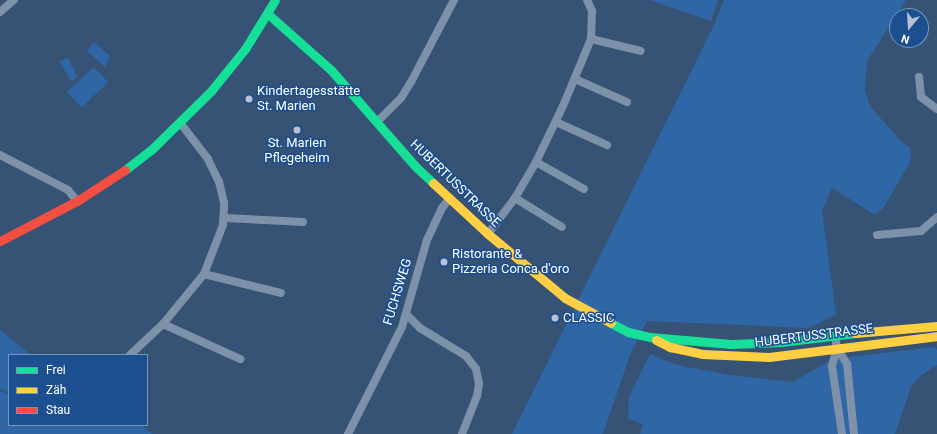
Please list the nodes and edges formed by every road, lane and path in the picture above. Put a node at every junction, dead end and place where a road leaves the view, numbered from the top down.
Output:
1 (14, 0) edge
2 (275, 0) edge
3 (454, 0) edge
4 (587, 0) edge
5 (0, 12) edge
6 (268, 14) junction
7 (591, 39) junction
8 (641, 51) dead end
9 (919, 77) dead end
10 (575, 79) junction
11 (627, 102) dead end
12 (937, 109) edge
13 (377, 122) junction
14 (556, 122) junction
15 (181, 124) junction
16 (607, 145) dead end
17 (0, 155) edge
18 (536, 162) junction
19 (584, 189) dead end
20 (515, 198) junction
21 (449, 199) junction
22 (77, 201) junction
23 (937, 217) edge
24 (225, 218) junction
25 (303, 222) dead end
26 (562, 227) dead end
27 (488, 234) junction
28 (877, 235) dead end
29 (0, 241) edge
30 (204, 274) junction
31 (281, 293) dead end
32 (406, 314) junction
33 (163, 324) junction
34 (937, 326) edge
35 (835, 336) junction
36 (937, 336) edge
37 (650, 337) junction
38 (837, 348) junction
39 (131, 354) edge
40 (240, 359) dead end
41 (348, 434) edge
42 (462, 434) edge
43 (842, 434) edge
44 (854, 434) edge

1 - 5 street
2 - 6 street
3 - 13 street
4 - 7 street
6 - 13 street, HUBERTUSSTRASSE
6 - 15 street
7 - 8 street
7 - 10 street
9 - 12 street
10 - 11 street
10 - 14 street
13 - 21 street, HUBERTUSSTRASSE
14 - 16 street
14 - 18 street
15 - 22 street
15 - 24 street
17 - 22 street
18 - 19 street
18 - 20 street
20 - 26 street
20 - 27 street
21 - 27 street, HUBERTUSSTRASSE
21 - 32 street, FUCHSWEG
22 - 29 street
23 - 28 street
24 - 25 street
24 - 30 street
27 - 37 street, HUBERTUSSTRASSE
30 - 31 street
30 - 33 street
32 - 41 street, FUCHSWEG
32 - 42 street
33 - 39 street
33 - 40 street
34 - 35 street, HUBERTUSSTRASSE
35 - 37 street, HUBERTUSSTRASSE
35 - 38 street
36 - 38 street, HUBERTUSSTRASSE
37 - 38 street, HUBERTUSSTRASSE
38 - 43 street
38 - 44 street

